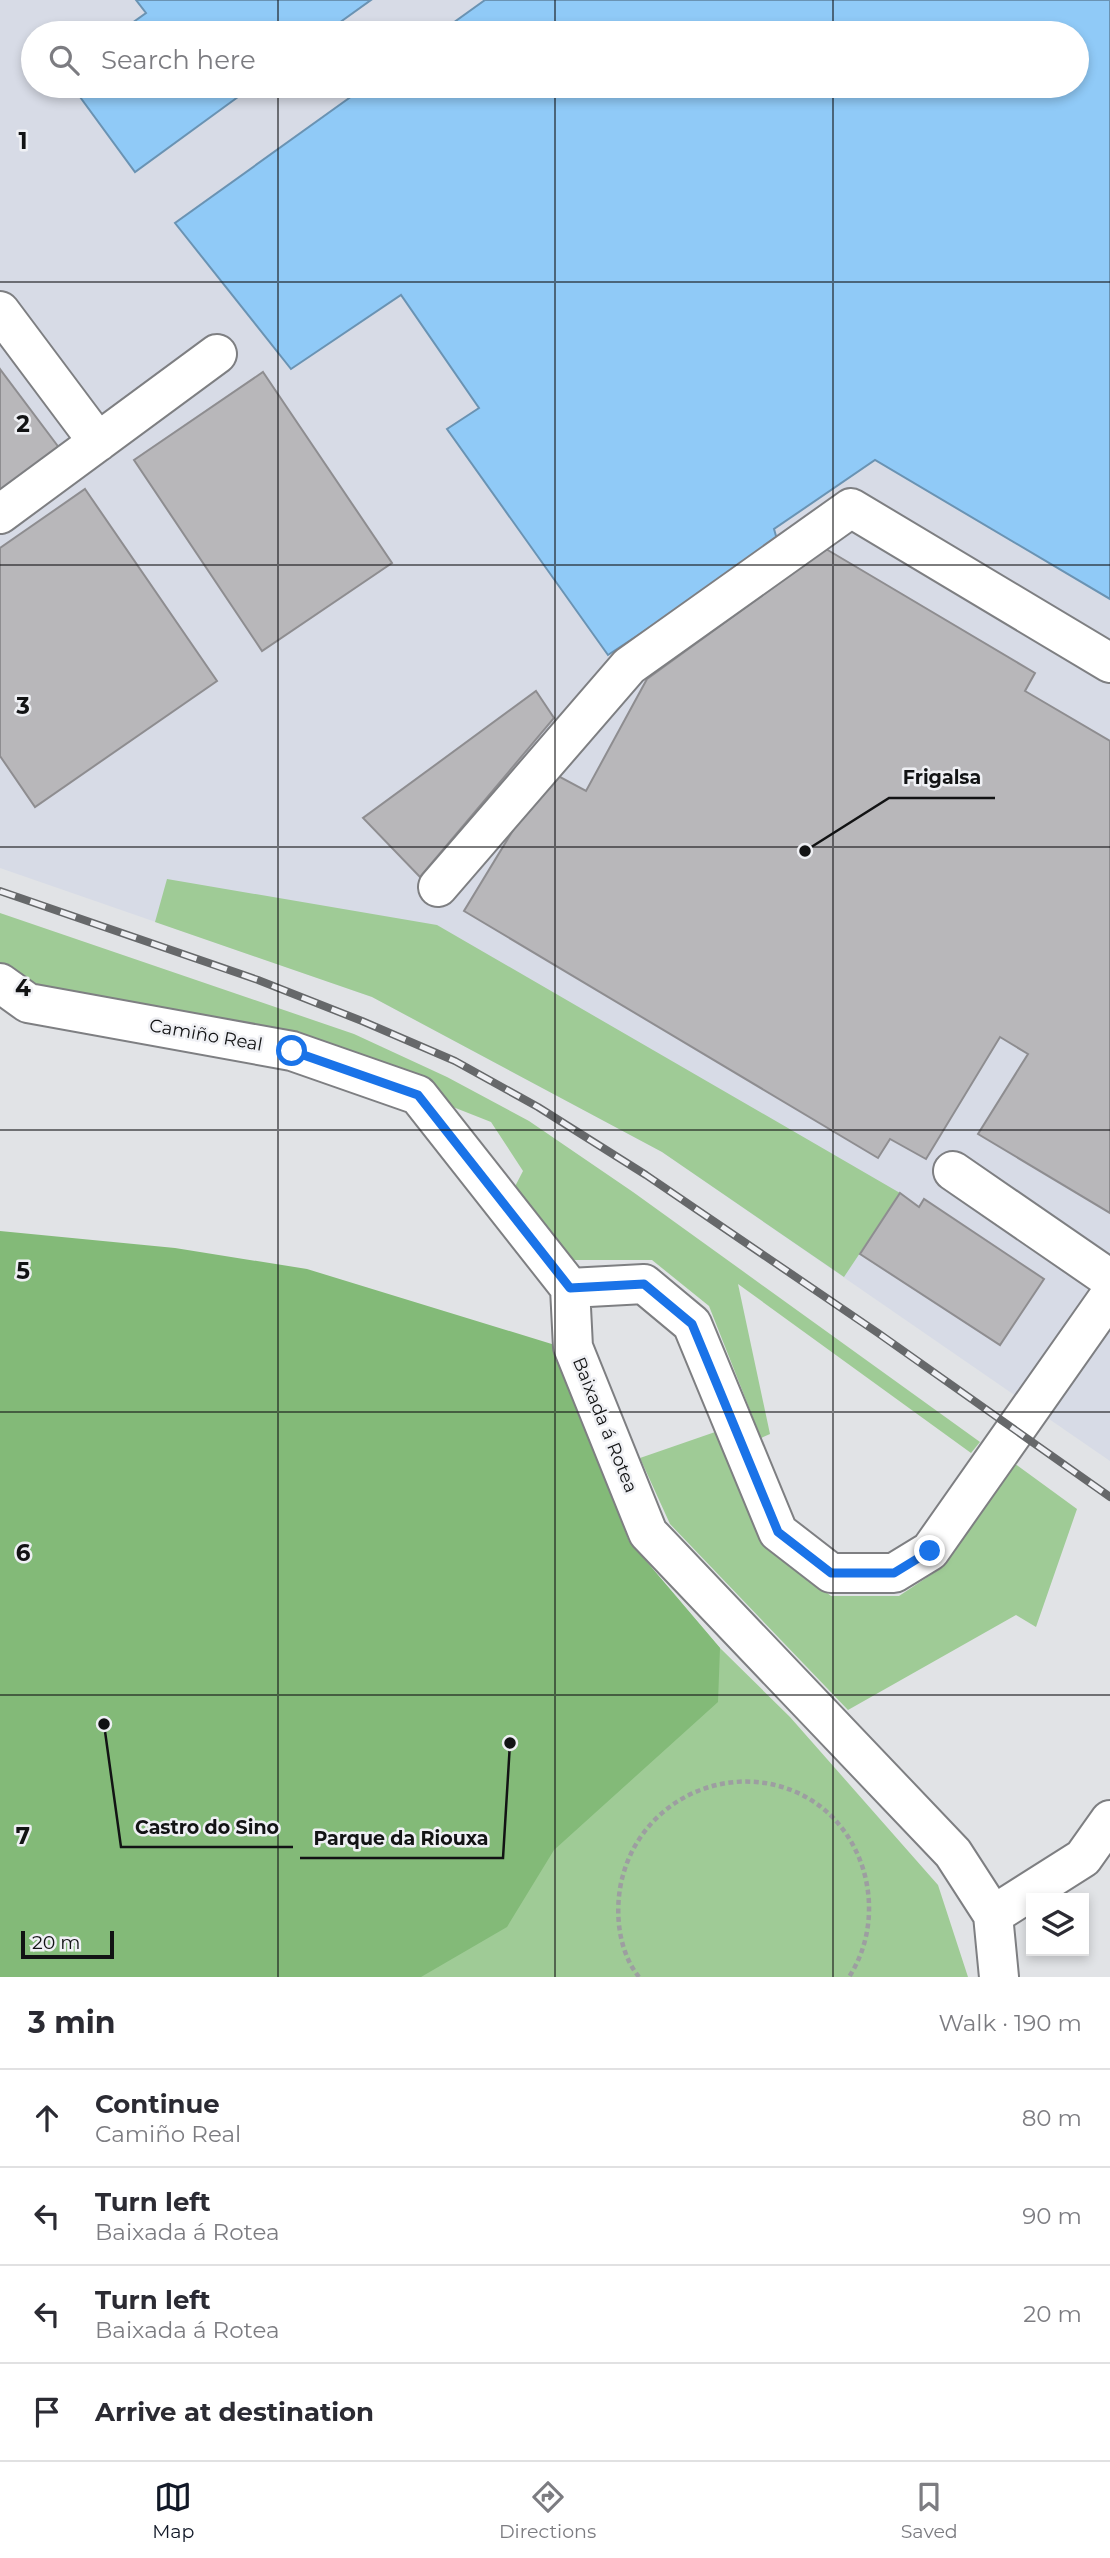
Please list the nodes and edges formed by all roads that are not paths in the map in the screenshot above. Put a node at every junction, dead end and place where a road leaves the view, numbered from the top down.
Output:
1 (0, 310) edge
2 (218, 354) dead end
3 (98, 442) junction
4 (0, 514) edge
5 (1110, 663) edge
6 (438, 887) dead end
7 (0, 983) edge
8 (953, 1171) dead end
9 (1110, 1279) edge
10 (570, 1288) junction
11 (1110, 1295) edge
12 (1110, 1820) edge
13 (993, 1914) junction
14 (999, 1977) edge

1 - 3 street
2 - 3 street
3 - 4 street
5 - 6 street
7 - 10 street, Camiño Real
8 - 9 street
10 - 11 street
10 - 13 street, Baixada á Rotea
12 - 13 street
13 - 14 street, Baixada á Rotea

